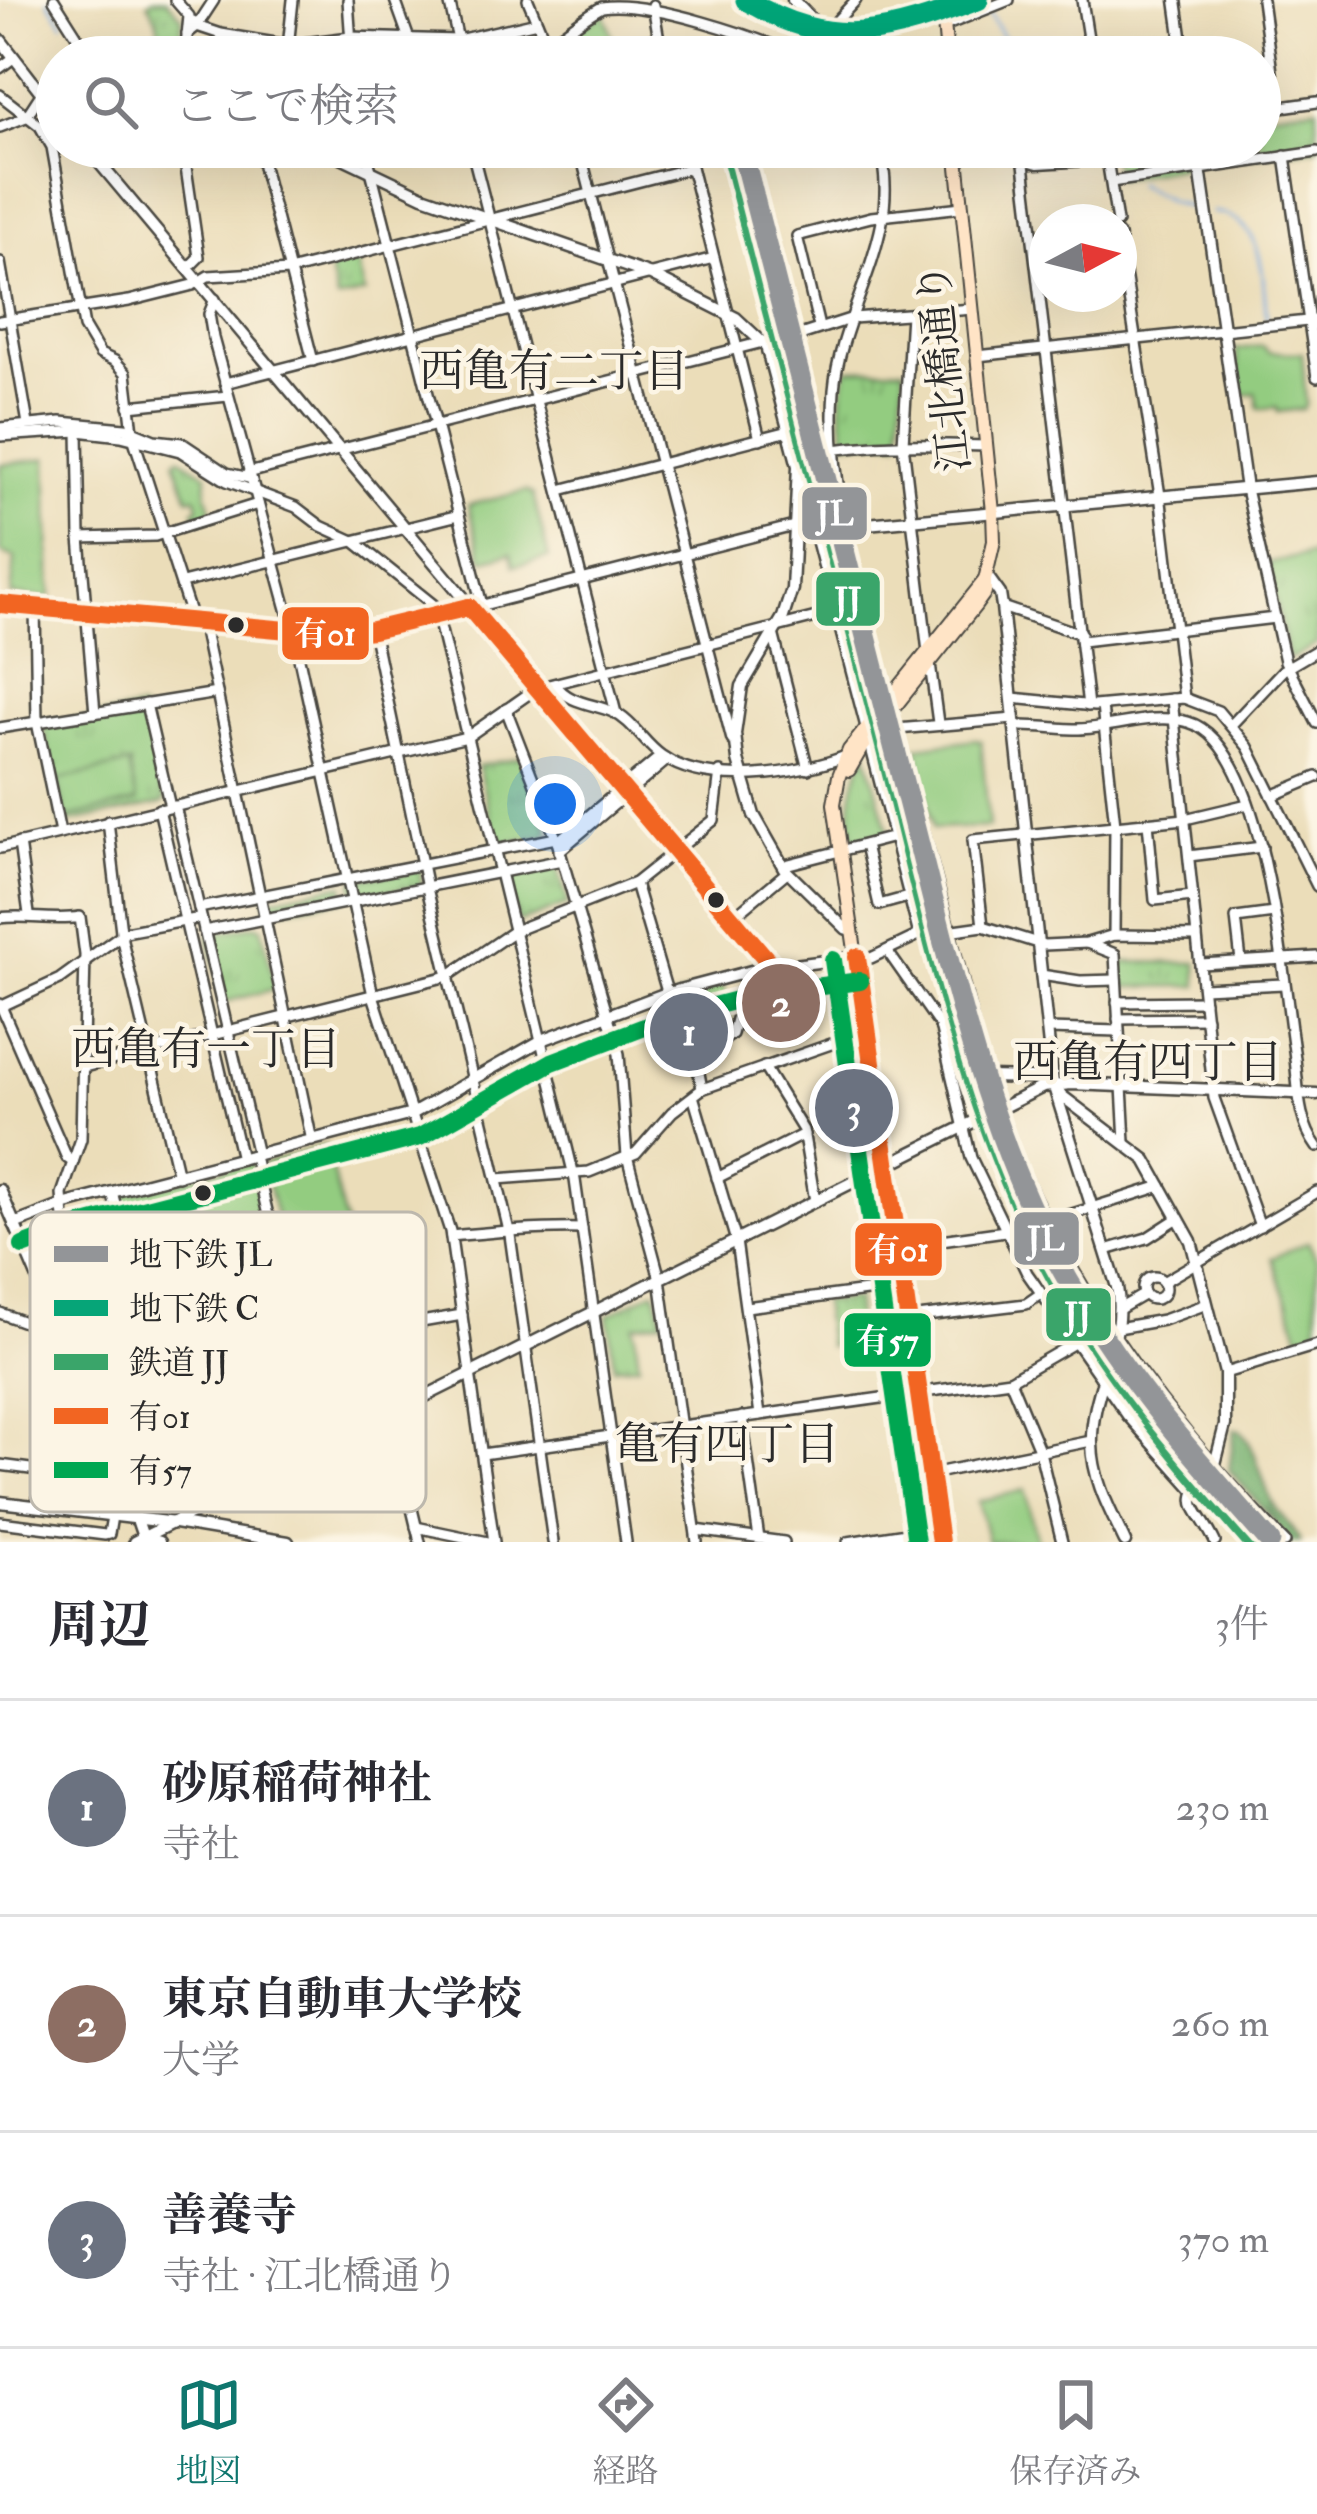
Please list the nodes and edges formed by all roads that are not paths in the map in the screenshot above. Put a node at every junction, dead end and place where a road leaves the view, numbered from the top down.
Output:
1 (53, 0) edge
2 (176, 0) edge
3 (214, 0) edge
4 (292, 0) edge
5 (348, 0) edge
6 (395, 0) edge
7 (449, 0) edge
8 (529, 0) edge
9 (793, 0) edge
10 (856, 0) edge
11 (942, 0) edge
12 (1009, 0) edge
13 (1085, 0) edge
14 (1176, 0) edge
15 (1262, 0) edge
16 (605, 2) edge
17 (679, 4) edge
18 (653, 5) junction
19 (189, 16) junction
20 (538, 22) junction
21 (197, 26) junction
22 (944, 26) junction
23 (824, 33) junction
24 (187, 34) joint
25 (77, 36) edge
26 (229, 36) edge
27 (288, 36) edge
28 (350, 36) edge
29 (408, 36) edge
30 (457, 36) edge
31 (476, 36) edge
32 (543, 36) edge
33 (559, 36) edge
34 (658, 36) edge
35 (753, 36) edge
36 (821, 36) edge
37 (827, 36) edge
38 (945, 36) edge
39 (1089, 36) edge
40 (1181, 36) edge
41 (1267, 36) edge
42 (0, 39) edge
43 (12, 59) junction
44 (0, 68) edge
45 (36, 88) edge
46 (0, 95) edge
47 (36, 102) edge
48 (1317, 102) edge
49 (1281, 107) edge
50 (26, 117) junction
51 (36, 123) edge
52 (0, 128) edge
53 (1317, 152) edge
54 (1285, 156) junction
55 (1281, 157) edge
56 (56, 168) edge
57 (104, 168) edge
58 (187, 168) edge
59 (263, 168) edge
60 (365, 168) edge
61 (370, 168) edge
62 (476, 168) edge
63 (584, 168) edge
64 (691, 168) joint
65 (883, 168) edge
66 (958, 168) edge
67 (1025, 168) edge
68 (1108, 168) edge
69 (1200, 168) joint
70 (371, 171) junction
71 (1111, 182) junction
72 (591, 194) junction
73 (1114, 204) edge
74 (962, 207) junction
75 (882, 215) junction
76 (490, 220) junction
77 (389, 245) junction
78 (714, 258) junction
79 (608, 261) junction
80 (0, 262) edge
81 (188, 268) junction
82 (290, 271) junction
83 (651, 274) junction
84 (200, 281) junction
85 (614, 284) junction
86 (215, 299) junction
87 (81, 307) junction
88 (973, 309) junction
89 (513, 310) junction
90 (1131, 312) edge
91 (728, 313) junction
92 (911, 314) junction
93 (854, 318) junction
94 (5, 320) edge
95 (1313, 320) edge
96 (819, 327) junction
97 (1223, 330) junction
98 (413, 335) junction
99 (1135, 338) junction
100 (764, 344) junction
101 (1048, 347) junction
102 (736, 348) junction
103 (977, 356) junction
104 (313, 361) junction
105 (273, 370) junction
106 (637, 374) junction
107 (1317, 377) edge
108 (225, 383) junction
109 (228, 396) junction
110 (537, 400) junction
111 (129, 406) junction
112 (28, 424) junction
113 (436, 425) junction
114 (78, 431) junction
115 (789, 431) junction
116 (0, 432) edge
117 (132, 435) junction
118 (760, 439) junction
119 (903, 444) junction
120 (986, 446) junction
121 (837, 449) junction
122 (338, 450) junction
123 (797, 461) junction
124 (660, 464) junction
125 (248, 476) junction
126 (1317, 482) edge
127 (1246, 489) junction
128 (253, 490) junction
129 (560, 490) junction
130 (1160, 497) junction
131 (258, 504) junction
132 (1067, 506) junction
133 (993, 512) junction
134 (459, 515) junction
135 (912, 520) junction
136 (794, 526) junction
137 (845, 526) junction
138 (404, 530) junction
139 (164, 534) junction
140 (80, 538) junction
141 (354, 541) junction
142 (683, 554) junction
143 (274, 560) junction
144 (986, 578) junction
145 (583, 580) junction
146 (182, 583) junction
147 (0, 604) edge
148 (475, 606) junction
149 (1002, 607) junction
150 (35, 608) junction
151 (86, 612) junction
152 (836, 612) junction
153 (438, 614) junction
154 (1275, 618) junction
155 (197, 622) junction
156 (776, 629) junction
157 (293, 631) junction
158 (373, 631) junction
159 (1178, 631) junction
160 (1081, 638) junction
161 (706, 644) junction
162 (1317, 650) edge
163 (929, 658) junction
164 (1287, 667) junction
165 (604, 670) junction
166 (555, 684) junction
167 (537, 688) junction
168 (217, 694) junction
169 (1012, 698) junction
170 (1178, 699) junction
171 (146, 704) junction
172 (891, 705) junction
173 (1088, 706) junction
174 (1102, 706) junction
175 (506, 710) junction
176 (95, 713) junction
177 (616, 713) junction
178 (1174, 720) junction
179 (37, 722) junction
180 (938, 723) junction
181 (1014, 723) junction
182 (1317, 723) edge
183 (1232, 724) junction
184 (1104, 727) junction
185 (0, 728) edge
186 (897, 730) junction
187 (867, 733) junction
188 (467, 737) junction
189 (736, 752) junction
190 (399, 754) junction
191 (846, 756) junction
192 (664, 758) junction
193 (808, 769) junction
194 (324, 771) junction
195 (721, 772) junction
196 (742, 774) junction
197 (1317, 777) edge
198 (238, 792) junction
199 (624, 792) junction
200 (1272, 795) junction
201 (1249, 805) junction
202 (168, 808) junction
203 (1185, 819) junction
204 (108, 821) junction
205 (1148, 822) junction
206 (1115, 826) junction
207 (60, 833) junction
208 (1026, 835) junction
209 (840, 836) junction
210 (894, 837) junction
211 (19, 843) junction
212 (865, 845) junction
213 (1262, 847) junction
214 (0, 848) edge
215 (558, 848) junction
216 (494, 850) junction
217 (842, 851) junction
218 (675, 852) junction
219 (1189, 856) junction
220 (423, 864) junction
221 (785, 870) junction
222 (500, 873) junction
223 (347, 879) junction
224 (635, 883) junction
225 (1317, 886) edge
226 (427, 888) junction
227 (260, 895) junction
228 (1193, 896) junction
229 (908, 897) junction
230 (352, 902) junction
231 (576, 906) junction
232 (200, 913) junction
233 (1274, 913) junction
234 (29, 914) junction
235 (0, 918) edge
236 (265, 918) junction
237 (732, 918) junction
238 (184, 921) junction
239 (983, 926) junction
240 (949, 930) junction
241 (204, 931) junction
242 (854, 931) junction
243 (514, 932) junction
244 (121, 935) junction
245 (920, 935) junction
246 (1114, 935) junction
247 (1197, 936) junction
248 (1038, 943) junction
249 (1087, 943) junction
250 (888, 952) junction
251 (857, 957) junction
252 (1317, 957) edge
253 (1281, 959) junction
254 (85, 961) junction
255 (1241, 961) junction
256 (1201, 964) junction
257 (768, 968) junction
258 (1041, 975) junction
259 (448, 976) junction
260 (1116, 980) junction
261 (1284, 984) junction
262 (1203, 988) junction
263 (668, 993) junction
264 (373, 995) junction
265 (1204, 1000) junction
266 (1117, 1002) junction
267 (0, 1006) edge
268 (607, 1015) junction
269 (286, 1017) junction
270 (1206, 1018) junction
271 (1118, 1025) junction
272 (1047, 1029) junction
273 (228, 1031) junction
274 (212, 1036) junction
275 (542, 1040) junction
276 (869, 1044) junction
277 (148, 1051) junction
278 (84, 1067) junction
279 (697, 1067) junction
280 (764, 1067) junction
281 (988, 1077) junction
282 (474, 1080) junction
283 (1053, 1084) junction
284 (1122, 1086) junction
285 (702, 1089) junction
286 (1213, 1090) junction
287 (1299, 1094) junction
288 (1317, 1094) edge
289 (694, 1099) junction
290 (999, 1109) junction
291 (412, 1114) junction
292 (964, 1126) junction
293 (804, 1134) junction
294 (312, 1141) junction
295 (1125, 1142) junction
296 (1317, 1147) edge
297 (627, 1156) junction
298 (251, 1157) junction
299 (73, 1162) junction
300 (886, 1166) junction
301 (574, 1175) junction
302 (178, 1176) junction
303 (717, 1178) junction
304 (497, 1179) junction
305 (1161, 1186) junction
306 (0, 1190) edge
307 (112, 1192) junction
308 (1317, 1192) edge
309 (815, 1201) junction
310 (62, 1205) junction
311 (1093, 1207) junction
312 (47, 1212) edge
313 (63, 1212) edge
314 (117, 1212) edge
315 (265, 1212) edge
316 (1178, 1218) junction
317 (30, 1220) edge
318 (1047, 1222) junction
319 (1260, 1226) junction
320 (16, 1227) junction
321 (0, 1229) edge
322 (583, 1229) junction
323 (1005, 1231) junction
324 (509, 1233) junction
325 (451, 1236) junction
326 (736, 1241) junction
327 (898, 1246) junction
328 (1106, 1250) junction
329 (30, 1261) edge
330 (1196, 1264) junction
331 (660, 1279) junction
332 (904, 1286) junction
333 (1040, 1295) junction
334 (1207, 1304) junction
335 (746, 1307) junction
336 (1121, 1308) junction
337 (594, 1312) junction
338 (0, 1313) edge
339 (462, 1315) junction
340 (909, 1318) junction
341 (426, 1321) edge
342 (30, 1324) edge
343 (1117, 1334) junction
344 (1074, 1343) junction
345 (525, 1346) junction
346 (1317, 1346) edge
347 (1226, 1373) junction
348 (470, 1374) junction
349 (1010, 1380) junction
350 (1103, 1384) junction
351 (920, 1393) junction
352 (426, 1396) edge
353 (760, 1415) junction
354 (742, 1417) junction
355 (682, 1427) junction
356 (611, 1436) junction
357 (1091, 1442) junction
358 (539, 1446) junction
359 (1040, 1452) junction
360 (482, 1454) junction
361 (0, 1465) edge
362 (1214, 1468) junction
363 (30, 1469) edge
364 (931, 1474) junction
365 (1193, 1489) junction
366 (0, 1502) edge
367 (30, 1505) edge
368 (82, 1512) edge
369 (135, 1512) edge
370 (197, 1512) edge
371 (412, 1512) edge
372 (112, 1516) junction
373 (138, 1519) junction
374 (0, 1522) edge
375 (175, 1523) junction
376 (416, 1527) junction
377 (939, 1535) edge
378 (697, 1536) edge
379 (138, 1539) edge
380 (759, 1539) junction
381 (162, 1541) edge
382 (289, 1542) edge
383 (420, 1542) edge
384 (491, 1542) edge
385 (553, 1542) edge
386 (626, 1542) edge
387 (784, 1542) edge
388 (848, 1542) edge
389 (1062, 1542) edge
390 (1125, 1542) edge
391 (1215, 1542) edge
392 (1285, 1542) edge

1 - 25 street
2 - 19 street
3 - 21 street
4 - 27 street
5 - 28 street
6 - 29 street
7 - 30 street
8 - 20 street
9 - 23 street
10 - 23 street
11 - 22 main road
12 - 22 street
13 - 39 street
14 - 40 street
15 - 41 street
16 - 18 street
16 - 33 street
17 - 18 street
17 - 35 street
18 - 34 street
19 - 21 street
19 - 24 street
20 - 31 street
20 - 32 street
21 - 24 street
21 - 26 street
22 - 38 main road
23 - 36 street
23 - 37 street
42 - 43 street
43 - 44 street
43 - 45 street
46 - 50 street
47 - 50 street
48 - 49 street
50 - 51 street
50 - 52 street
53 - 54 street
54 - 55 street
54 - 95 street
56 - 87 street
57 - 81 street
58 - 81 street
59 - 82 street
60 - 70 street
61 - 70 street
62 - 76 street
63 - 72 street
64 - 72 street
64 - 78 street
65 - 75 street
66 - 74 main road, 江北橋通り
67 - 101 street
68 - 71 street
69 - 71 street
69 - 97 street
70 - 76 street
70 - 77 street
71 - 73 street
72 - 76 street
72 - 79 street
74 - 75 street
74 - 88 main road, 江北橋通り
75 - 93 street
75 - 96 street
76 - 77 street
76 - 79 street
76 - 89 street
77 - 82 street
77 - 98 street
78 - 83 street
78 - 91 street
79 - 83 street
79 - 85 street
80 - 94 street
81 - 84 street
82 - 84 street
82 - 104 street
83 - 85 street
83 - 91 street
84 - 86 street
84 - 87 street
85 - 89 street
85 - 106 street
86 - 105 street
86 - 108 street
87 - 94 street
87 - 111 street
88 - 92 street
88 - 103 main road, 江北橋通り
89 - 98 street
89 - 110 street
90 - 99 street
91 - 100 street
91 - 102 street
92 - 93 street
92 - 119 street
93 - 96 street
93 - 121 street
94 - 112 street
95 - 97 street
95 - 107 street
96 - 100 street
97 - 99 street
97 - 127 street
98 - 104 street
98 - 113 street
99 - 101 street
99 - 130 street
100 - 102 street
100 - 115 street
101 - 103 street
101 - 132 street
102 - 106 street
102 - 118 street
103 - 120 main road, 江北橋通り
104 - 105 street
105 - 108 street
105 - 122 street
106 - 110 street
106 - 124 street
108 - 109 street
109 - 111 street
109 - 125 street
110 - 113 street
110 - 129 street
111 - 117 street
112 - 116 street
112 - 117 street
113 - 122 street
113 - 134 street
114 - 116 street
114 - 117 street
114 - 140 street
115 - 118 street
115 - 123 street
117 - 125 street
117 - 128 street
117 - 139 street
118 - 124 street
119 - 120 street
119 - 121 street
119 - 135 street
120 - 133 main road, 江北橋通り
121 - 123 street
121 - 137 street
122 - 125 street
122 - 138 street
123 - 136 street
123 - 152 street
124 - 129 street
124 - 142 street
125 - 128 street
126 - 127 street
127 - 130 street
127 - 154 street
128 - 131 street
128 - 141 street
129 - 145 street
130 - 132 street
130 - 159 street
131 - 139 street
131 - 143 street
132 - 133 street
132 - 160 street
133 - 135 street
133 - 144 main road, 江北橋通り
134 - 138 street
134 - 148 street
135 - 137 street
135 - 163 street
136 - 142 street
136 - 156 street
137 - 172 street
138 - 141 street
138 - 148 street
139 - 140 street
139 - 146 street
140 - 151 street
141 - 143 street
141 - 153 street
142 - 145 street
142 - 161 street
143 - 146 street
143 - 157 street
144 - 149 street
144 - 163 main road
145 - 148 street
145 - 165 street
146 - 155 street
147 - 150 street
148 - 153 street
148 - 167 street
149 - 160 street
149 - 169 street
150 - 151 street
150 - 179 street
151 - 155 street
151 - 176 street
152 - 156 street
152 - 187 street
153 - 158 street
153 - 188 street
154 - 159 street
154 - 164 street
155 - 157 street
155 - 168 street
156 - 161 street
156 - 189 street
156 - 193 street
157 - 158 street
157 - 194 street
158 - 190 street
159 - 160 street
159 - 170 street
160 - 173 street
161 - 165 street
161 - 189 street
162 - 164 street
163 - 172 main road
163 - 180 street
164 - 182 street
164 - 183 street
165 - 166 street
165 - 177 street
166 - 167 street
166 - 177 street
167 - 175 street
167 - 199 street
168 - 171 street
168 - 198 street
169 - 173 street
169 - 181 street
170 - 174 street
170 - 178 street
170 - 183 street
171 - 176 street
171 - 202 street
172 - 186 street
172 - 187 main road
173 - 174 street
174 - 184 street
175 - 188 street
175 - 215 street
176 - 179 street
177 - 192 street
178 - 184 street
178 - 201 street
178 - 203 street
179 - 185 street
179 - 207 street
180 - 181 street
180 - 186 street
181 - 184 street
181 - 208 street
183 - 200 street
184 - 206 street
186 - 240 street
187 - 191 main road
187 - 209 main road
187 - 210 street
188 - 190 street
188 - 216 street
189 - 196 street
190 - 194 street
190 - 220 street
191 - 193 street
191 - 209 main road
192 - 195 street
192 - 199 street
193 - 196 street
194 - 198 street
194 - 223 street
195 - 196 street
195 - 218 street
196 - 221 street
197 - 200 street
198 - 202 street
198 - 227 street
199 - 215 street
199 - 218 street
200 - 201 street
200 - 225 street
201 - 203 street
201 - 213 street
202 - 204 street
202 - 232 street
202 - 238 street
203 - 205 street
203 - 219 street
204 - 207 street
204 - 244 street
205 - 206 street
205 - 228 street
206 - 208 street
206 - 246 street
207 - 211 street
208 - 239 street
208 - 248 street
209 - 217 main road
210 - 212 street
210 - 229 street
211 - 214 street
211 - 234 street
212 - 217 street
212 - 229 street
213 - 219 street
213 - 233 street
215 - 216 street
215 - 222 street
215 - 231 street
216 - 220 street
216 - 222 street
217 - 221 street
217 - 242 main road
218 - 224 street
218 - 237 street
219 - 228 street
220 - 223 street
220 - 226 street
221 - 237 street
221 - 242 street
222 - 226 street
222 - 243 street
223 - 227 street
223 - 230 street
224 - 231 street
224 - 263 street
226 - 230 street
226 - 259 street
227 - 232 street
227 - 236 street
228 - 247 street
229 - 245 street
230 - 236 street
230 - 264 street
231 - 243 street
231 - 268 street
232 - 238 street
232 - 241 street
233 - 253 street
233 - 255 street
234 - 235 street
234 - 254 street
236 - 241 street
236 - 269 street
237 - 257 street
238 - 244 street
238 - 274 street
239 - 240 street
239 - 248 street
240 - 245 street
240 - 281 street
241 - 273 street
242 - 251 main road
243 - 259 street
243 - 275 street
244 - 254 street
244 - 277 street
245 - 250 street
246 - 247 street
246 - 249 street
247 - 256 street
248 - 249 street
248 - 258 street
249 - 260 street
250 - 251 street
250 - 292 street
251 - 257 street
251 - 276 main road
252 - 253 street
253 - 255 street
253 - 261 street
254 - 267 street
254 - 278 street
255 - 256 street
256 - 262 street
257 - 263 street
257 - 279 street
258 - 260 street
258 - 272 street
259 - 264 street
259 - 282 street
260 - 266 street
261 - 262 street
261 - 287 street
262 - 265 street
263 - 268 street
263 - 279 street
264 - 269 street
264 - 291 street
265 - 266 street
265 - 270 street
266 - 271 street
267 - 299 street
268 - 275 street
268 - 297 street
269 - 273 street
269 - 294 street
270 - 271 street
270 - 286 street
271 - 272 street
271 - 284 street
272 - 283 street
273 - 274 street
273 - 298 street
274 - 277 street
274 - 298 street
275 - 282 street
275 - 301 street
276 - 280 street
276 - 300 main road
277 - 278 street
277 - 302 street
278 - 299 street
279 - 285 street
280 - 285 street
280 - 293 street
281 - 283 street
281 - 290 street
282 - 291 street
282 - 304 street
283 - 284 street
283 - 290 street
283 - 295 street
283 - 311 street
284 - 286 street
284 - 295 street
285 - 289 street
286 - 287 street
286 - 319 street
287 - 288 street
287 - 296 street
289 - 297 street
289 - 303 street
290 - 292 street
290 - 318 street
291 - 294 street
291 - 325 street
292 - 300 street
292 - 323 street
293 - 303 street
293 - 309 street
294 - 298 street
295 - 305 street
297 - 301 street
297 - 331 street
298 - 302 street
298 - 315 street
299 - 310 street
300 - 309 street
300 - 327 main road
301 - 304 street
301 - 322 street
302 - 307 street
303 - 326 street
304 - 324 street
305 - 311 street
305 - 316 street
306 - 320 street
307 - 310 street
307 - 314 street
308 - 319 street
309 - 326 street
310 - 312 street
310 - 313 street
311 - 318 street
311 - 328 street
316 - 328 street
316 - 330 street
317 - 320 street
318 - 343 street
319 - 330 street
320 - 321 street
320 - 329 street
322 - 324 street
322 - 337 street
323 - 327 street
323 - 333 street
324 - 325 street
324 - 345 street
325 - 339 street
326 - 331 street
326 - 335 street
327 - 332 main road
328 - 336 street
330 - 334 street
330 - 336 street
331 - 337 street
331 - 355 street
332 - 335 street
332 - 340 main road
333 - 340 street
333 - 344 street
334 - 343 street
334 - 347 street
335 - 353 street
336 - 343 street
337 - 345 street
337 - 356 street
338 - 342 street
339 - 341 street
339 - 348 street
340 - 351 main road
343 - 350 street
343 - 362 street
344 - 349 street
344 - 350 street
345 - 348 street
345 - 358 street
346 - 347 street
347 - 362 street
348 - 352 street
348 - 360 street
349 - 351 street
349 - 359 street
350 - 357 street
350 - 365 street
351 - 353 street
351 - 364 main road
353 - 354 street
354 - 355 street
354 - 380 street
355 - 356 street
355 - 378 street
356 - 358 street
356 - 386 street
357 - 359 street
357 - 390 street
358 - 360 street
358 - 385 street
359 - 364 street
359 - 389 street
360 - 384 street
361 - 363 street
362 - 365 street
362 - 392 street
364 - 377 main road
365 - 391 street
366 - 367 street
368 - 372 street
369 - 373 street
370 - 375 street
371 - 376 street
372 - 373 street
372 - 374 street
373 - 375 street
373 - 379 street
375 - 379 street
375 - 382 street
376 - 383 street
376 - 384 street
377 - 388 street
378 - 380 street
379 - 381 street
380 - 387 street

